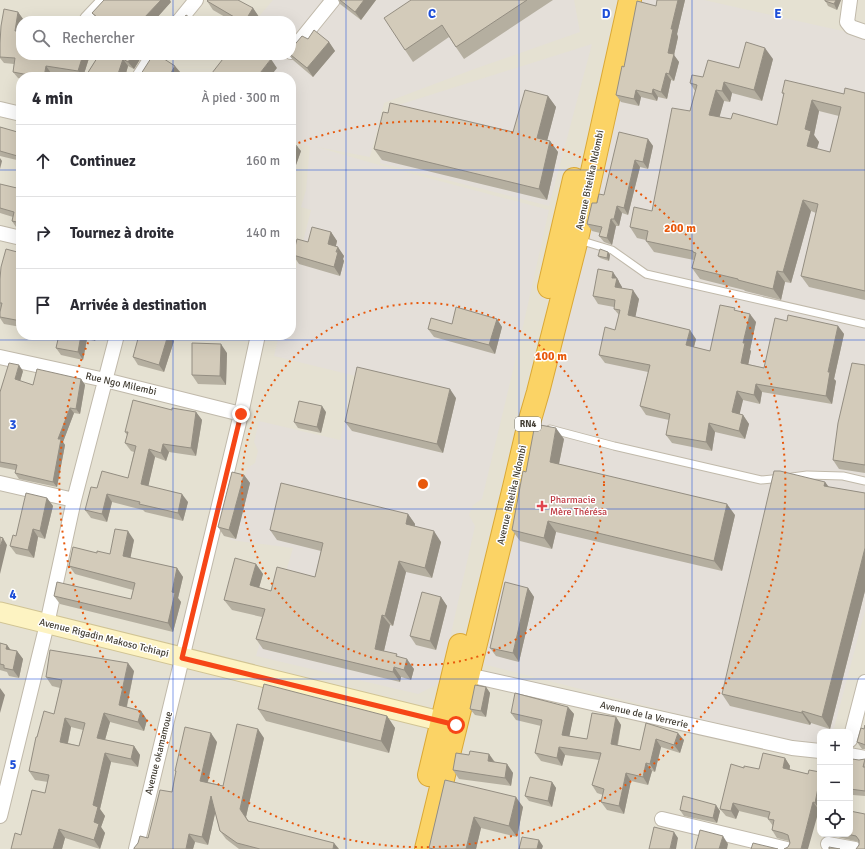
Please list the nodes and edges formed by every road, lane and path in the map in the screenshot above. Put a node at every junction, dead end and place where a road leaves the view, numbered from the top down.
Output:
1 (104, 0) edge
2 (196, 0) edge
3 (333, 0) edge
4 (616, 0) edge
5 (630, 0) edge
6 (850, 0) edge
7 (90, 16) edge
8 (183, 16) edge
9 (865, 32) edge
10 (296, 46) edge
11 (150, 60) edge
12 (142, 72) edge
13 (0, 109) edge
14 (16, 113) edge
15 (0, 233) edge
16 (16, 237) edge
17 (569, 237) junction
18 (865, 324) edge
19 (116, 340) edge
20 (257, 340) edge
21 (0, 358) edge
22 (105, 380) junction
23 (241, 414) junction
24 (536, 425) junction
25 (865, 481) edge
26 (0, 483) edge
27 (74, 500) junction
28 (0, 612) edge
29 (47, 624) junction
30 (182, 658) junction
31 (468, 675) junction
32 (865, 682) edge
33 (448, 723) junction
34 (853, 729) edge
35 (817, 751) edge
36 (853, 756) edge
37 (865, 758) edge
38 (0, 816) edge
39 (662, 820) dead end
40 (829, 842) edge
41 (136, 849) edge
42 (411, 849) edge
43 (426, 849) edge
44 (787, 849) edge
45 (855, 849) edge

1 - 7 street
2 - 8 street
3 - 10 street
4 - 17 highway, Avenue Bitelika Ndombi / RN4
5 - 17 highway, Avenue Bitelika Ndombi / RN4
6 - 9 street
11 - 12 street
13 - 14 street
15 - 16 street
17 - 18 lane
17 - 24 highway, Avenue Bitelika Ndombi / RN4
17 - 33 highway, Avenue Bitelika Ndombi / RN4
19 - 22 street
20 - 23 street, Avenue okamamoue
21 - 22 street, Rue Ngo Milembi
22 - 23 street, Rue Ngo Milembi
22 - 27 street
23 - 30 street, Avenue okamamoue
24 - 25 lane
24 - 31 highway, Avenue Bitelika Ndombi / RN4
26 - 27 street
27 - 29 street
28 - 29 street, Avenue Rigadin Makoso Tchiapi
29 - 30 street, Avenue Rigadin Makoso Tchiapi
29 - 38 street
30 - 33 street, Avenue Rigadin Makoso Tchiapi
30 - 41 street, Avenue okamamoue
31 - 33 highway, Avenue Bitelika Ndombi / RN4
31 - 35 street, Avenue de la Verrerie
32 - 34 street
33 - 42 highway, Avenue Bitelika Ndombi / RN4
33 - 43 highway, Avenue Bitelika Ndombi / RN4
36 - 37 street
39 - 44 street
40 - 45 street

